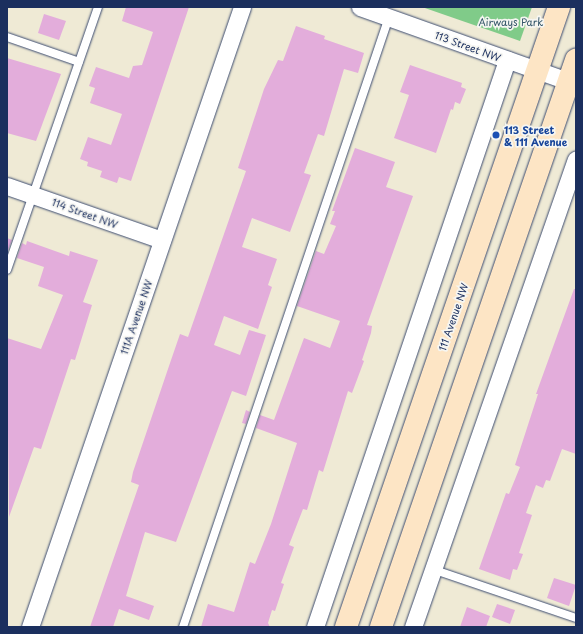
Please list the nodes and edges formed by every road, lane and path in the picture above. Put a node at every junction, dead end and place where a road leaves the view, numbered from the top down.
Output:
1 (98, 7) edge
2 (242, 7) edge
3 (360, 7) edge
4 (559, 7) edge
5 (389, 17) junction
6 (7, 38) edge
7 (507, 60) junction
8 (576, 60) edge
9 (79, 62) junction
10 (537, 70) junction
11 (572, 83) edge
12 (576, 160) edge
13 (7, 186) edge
14 (33, 194) junction
15 (162, 240) junction
16 (7, 270) edge
17 (432, 569) junction
18 (576, 618) edge
19 (30, 627) edge
20 (183, 627) edge
21 (315, 627) edge
22 (346, 627) edge
23 (381, 627) edge
24 (413, 627) edge

1 - 9 lane
2 - 15 street, 111A Avenue NW
3 - 5 street, 113 Street NW
4 - 10 main road, 111 Avenue NW
5 - 7 street, 113 Street NW
5 - 20 lane
6 - 9 lane
7 - 10 street, 113 Street NW
7 - 21 street
8 - 11 main road
9 - 14 lane
10 - 11 street, 113 Street NW
10 - 22 main road, 111 Avenue NW
11 - 23 main road
12 - 17 street
13 - 14 street, 114 Street NW
14 - 15 street, 114 Street NW
14 - 16 lane
15 - 19 street, 111A Avenue NW
17 - 18 lane
17 - 24 street

